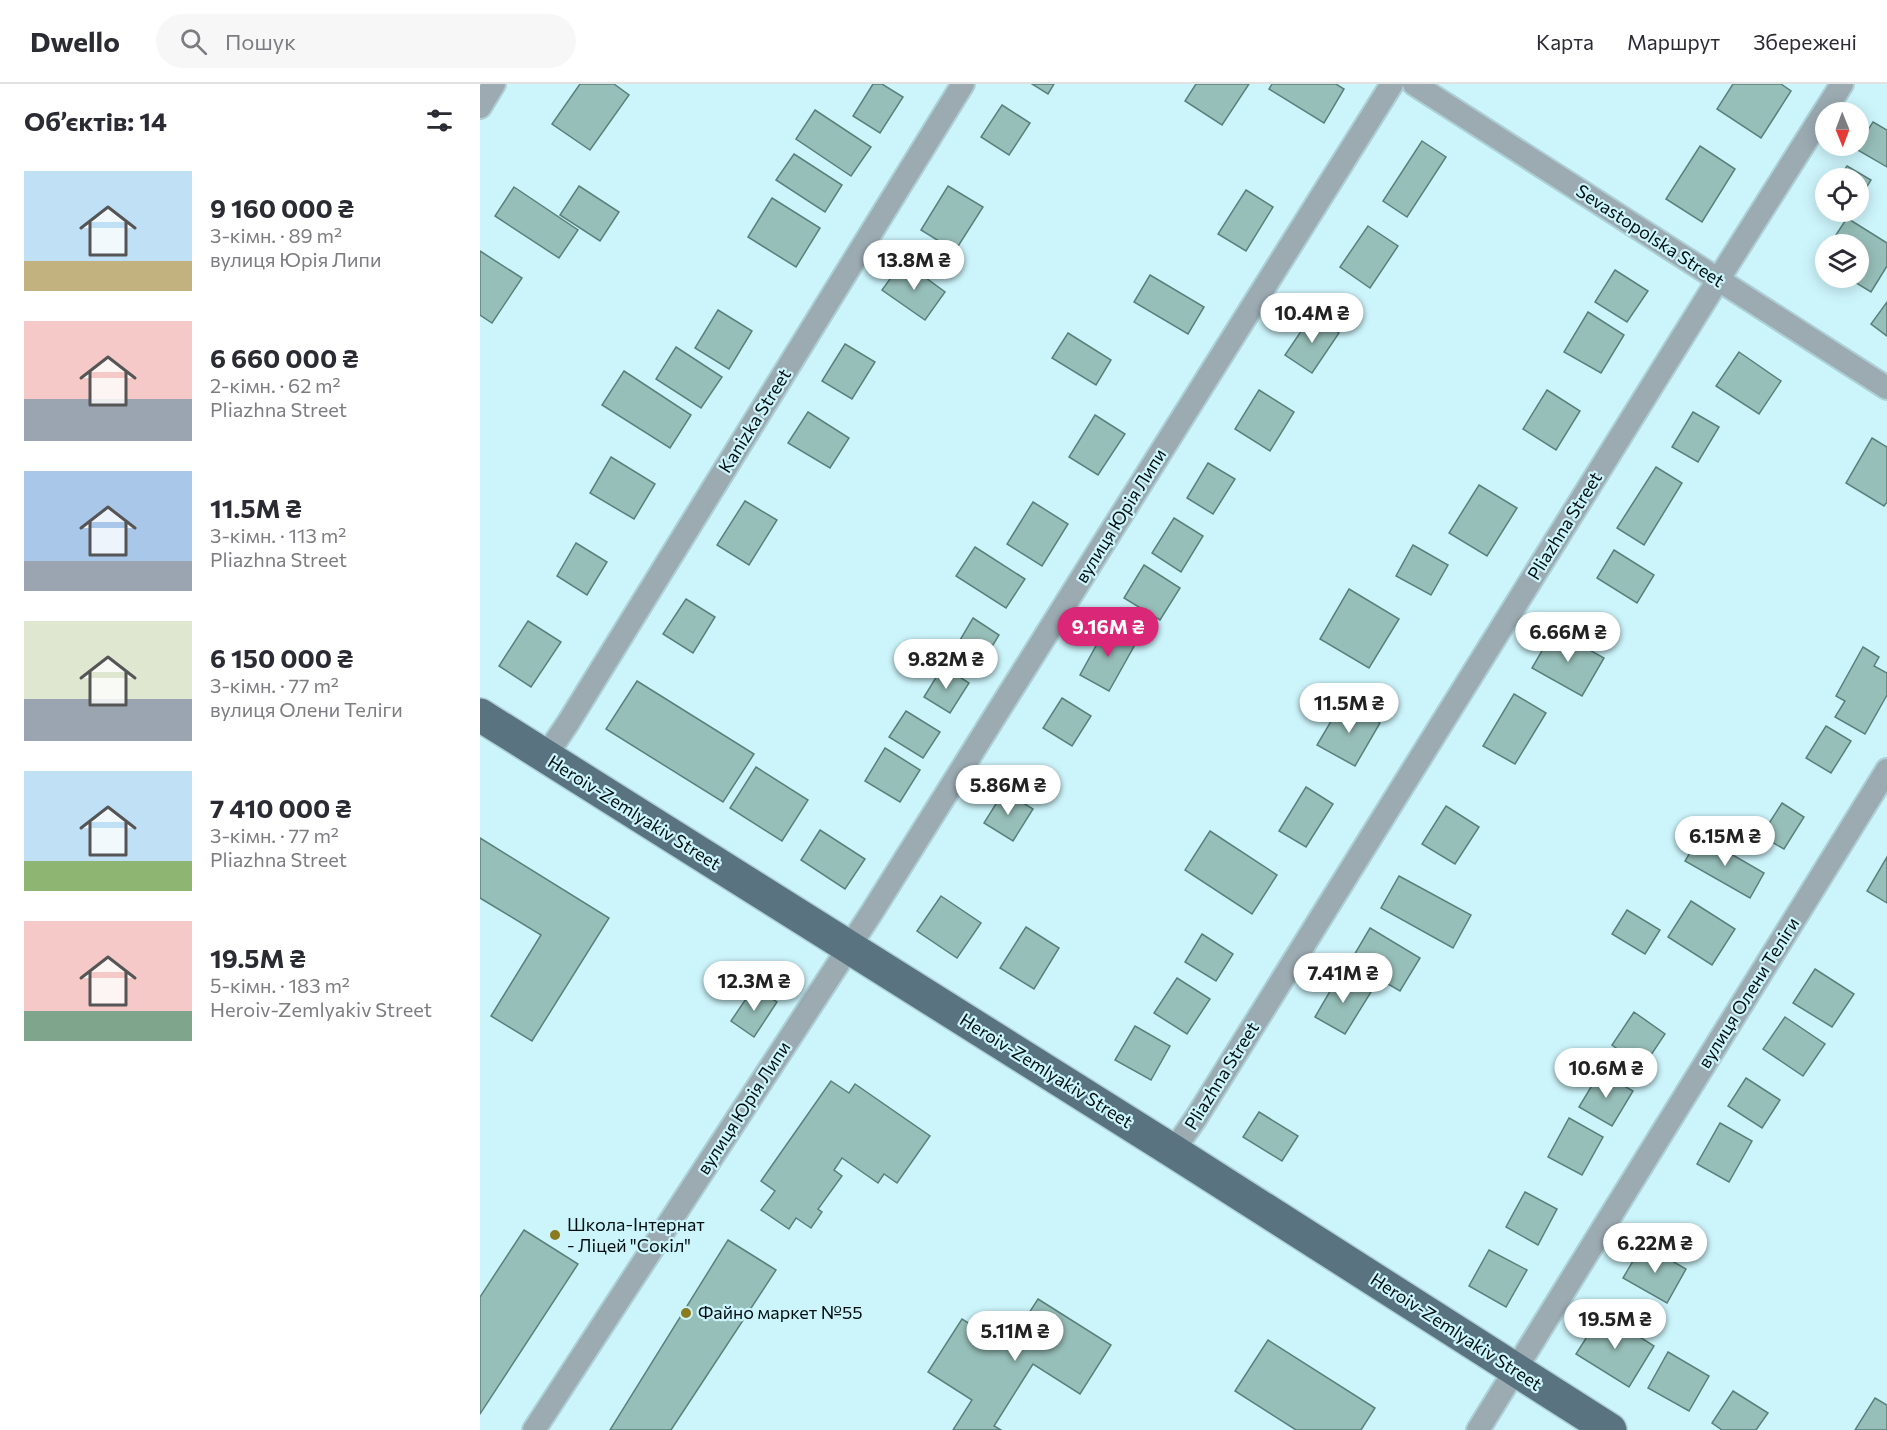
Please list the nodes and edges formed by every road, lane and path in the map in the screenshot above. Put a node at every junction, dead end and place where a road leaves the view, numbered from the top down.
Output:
1 (494, 84) edge
2 (963, 84) edge
3 (1392, 84) edge
4 (1414, 84) edge
5 (1842, 84) edge
6 (480, 107) edge
7 (1718, 280) junction
8 (1887, 388) edge
9 (480, 715) edge
10 (544, 757) junction
11 (1887, 770) edge
12 (849, 947) junction
13 (1173, 1151) junction
14 (1515, 1369) junction
15 (534, 1430) edge
16 (1478, 1430) edge
17 (1610, 1430) edge

1 - 6 street
2 - 10 street, Kanizka Street
3 - 12 street, вулиця Юрія Липи
4 - 7 street, Sevastopolska Street
5 - 7 street, Pliazhna Street
7 - 8 street, Sevastopolska Street
7 - 13 street, Pliazhna Street
9 - 10 main road, Heroiv-Zemlyakiv Street
10 - 12 main road, Heroiv-Zemlyakiv Street
11 - 14 street, вулиця Олени Теліги
12 - 13 main road, Heroiv-Zemlyakiv Street
12 - 15 street, вулиця Юрія Липи
13 - 14 main road, Heroiv-Zemlyakiv Street
14 - 16 street, вулиця Олени Теліги
14 - 17 main road, Heroiv-Zemlyakiv Street

